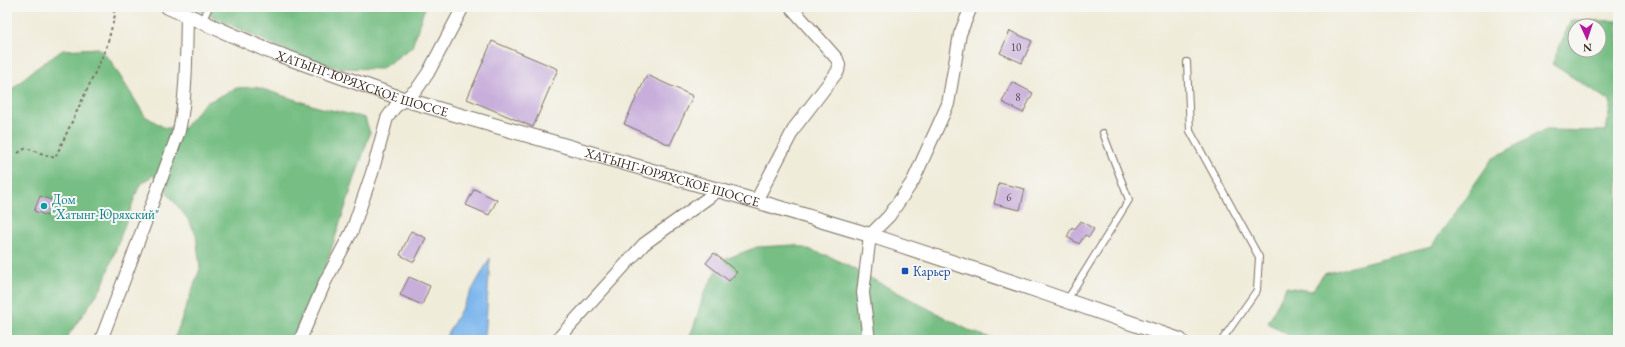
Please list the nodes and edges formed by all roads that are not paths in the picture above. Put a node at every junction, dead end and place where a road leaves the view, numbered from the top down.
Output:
1 (168, 7) edge
2 (209, 7) edge
3 (463, 7) edge
4 (791, 7) edge
5 (971, 7) edge
6 (187, 16) junction
7 (202, 22) junction
8 (1187, 62) dead end
9 (403, 99) junction
10 (1103, 133) dead end
11 (719, 190) junction
12 (756, 201) junction
13 (870, 235) junction
14 (1067, 300) junction
15 (100, 340) edge
16 (300, 340) edge
17 (557, 340) edge
18 (869, 340) edge
19 (1180, 340) edge
20 (1222, 340) edge

1 - 6 street, ХАТЫНГ-ЮРЯХСКОЕ ШОССЕ
2 - 7 lane
3 - 9 street
4 - 12 street
5 - 13 street
6 - 7 street, ХАТЫНГ-ЮРЯХСКОЕ ШОССЕ
6 - 15 street
7 - 9 street, ХАТЫНГ-ЮРЯХСКОЕ ШОССЕ
8 - 20 lane
9 - 11 street, ХАТЫНГ-ЮРЯХСКОЕ ШОССЕ
9 - 16 street
10 - 14 lane
11 - 12 street, ХАТЫНГ-ЮРЯХСКОЕ ШОССЕ
11 - 17 street
12 - 13 street, ХАТЫНГ-ЮРЯХСКОЕ ШОССЕ
13 - 14 street, ХАТЫНГ-ЮРЯХСКОЕ ШОССЕ
13 - 18 street
14 - 19 street, ХАТЫНГ-ЮРЯХСКОЕ ШОССЕ

